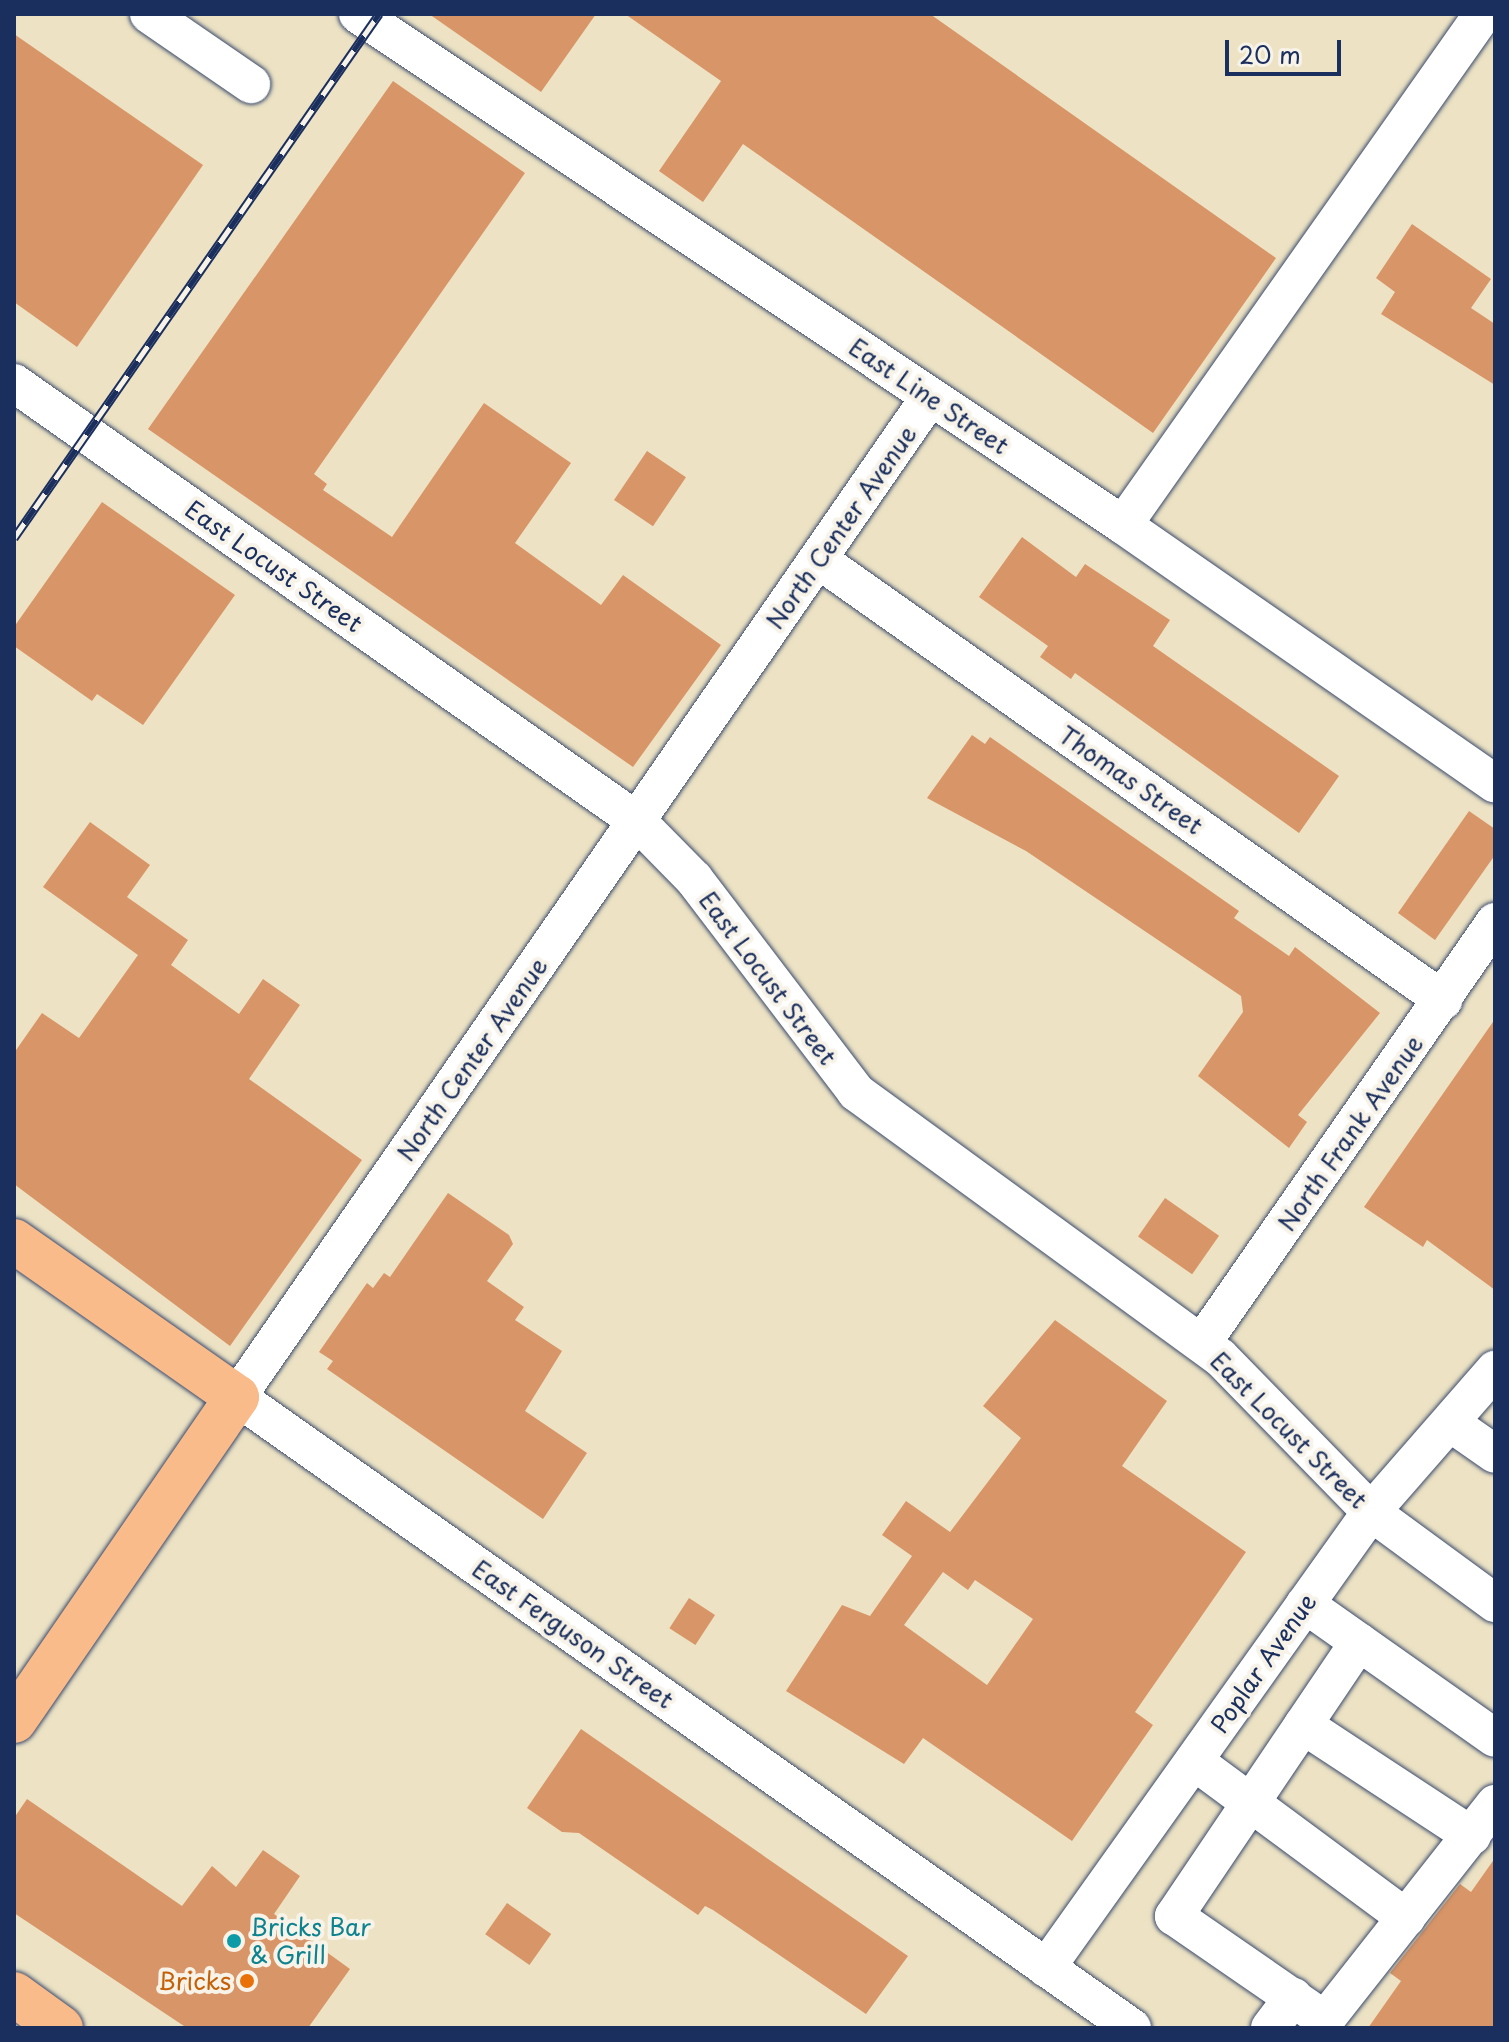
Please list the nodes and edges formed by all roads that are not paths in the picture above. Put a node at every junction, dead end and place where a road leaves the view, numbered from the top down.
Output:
1 (149, 14) edge
2 (358, 14) edge
3 (1483, 14) edge
4 (251, 84) dead end
5 (14, 383) edge
6 (930, 397) junction
7 (1123, 525) junction
8 (819, 560) junction
9 (1495, 784) edge
10 (637, 821) junction
11 (1495, 922) edge
12 (1443, 1000) junction
13 (14, 1241) edge
14 (1202, 1343) junction
15 (1495, 1370) edge
16 (237, 1397) junction
17 (1452, 1424) junction
18 (1495, 1454) edge
19 (1371, 1512) junction
20 (1495, 1603) edge
21 (1305, 1604) junction
22 (1359, 1642) junction
23 (14, 1721) edge
24 (1303, 1725) junction
25 (1495, 1738) edge
26 (1194, 1761) junction
27 (1250, 1803) junction
28 (1495, 1804) edge
29 (1472, 1836) junction
30 (1406, 1918) junction
31 (1046, 1968) junction
32 (14, 1994) edge
33 (1293, 1997) junction
34 (61, 2028) edge
35 (1132, 2028) edge
36 (1270, 2028) edge

1 - 4 street
2 - 6 street, East Line Street
3 - 7 street
5 - 10 street, East Locust Street
6 - 7 street, East Line Street
6 - 8 street, North Center Avenue
7 - 9 street, East Line Street
8 - 10 street, North Center Avenue
8 - 12 street, Thomas Street
10 - 14 street, East Locust Street
10 - 16 street, North Center Avenue
11 - 12 street, North Frank Avenue
12 - 14 street, North Frank Avenue
13 - 16 main road, East Ferguson Street
14 - 19 street, East Locust Street
15 - 17 street, Poplar Avenue
16 - 23 main road, North Center Avenue
16 - 31 street, East Ferguson Street
17 - 18 street
17 - 19 street, Poplar Avenue
19 - 20 street, East Locust Street
19 - 21 street, Poplar Avenue
21 - 22 street
21 - 26 street, Poplar Avenue
22 - 24 street
22 - 25 street
24 - 27 street
24 - 29 street
26 - 27 street
26 - 31 street, Poplar Avenue
27 - 30 street
27 - 33 street
28 - 29 street
29 - 30 street
30 - 33 street
31 - 35 street, East Ferguson Street
32 - 34 main road
33 - 36 street

